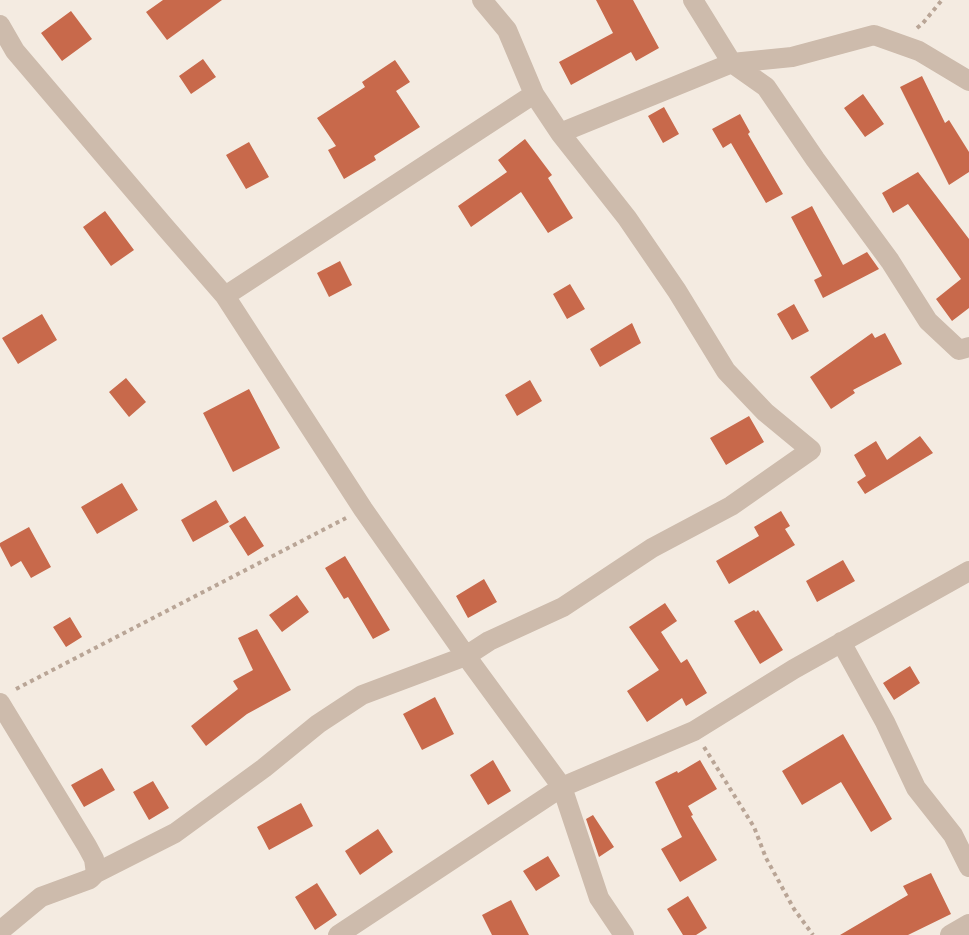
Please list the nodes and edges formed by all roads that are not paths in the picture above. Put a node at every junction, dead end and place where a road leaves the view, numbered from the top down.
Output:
1 (482, 0) edge
2 (693, 0) edge
3 (0, 25) edge
4 (8, 56) edge
5 (732, 63) junction
6 (969, 81) edge
7 (534, 94) junction
8 (560, 133) junction
9 (225, 296) junction
10 (969, 347) edge
11 (969, 571) edge
12 (841, 642) junction
13 (466, 656) junction
14 (7, 697) edge
15 (562, 787) junction
16 (969, 867) edge
17 (96, 873) junction
18 (969, 924) edge
19 (0, 931) edge
20 (338, 935) edge
21 (624, 935) edge
22 (950, 935) edge

1 - 7 street
2 - 5 street
3 - 4 street
4 - 9 street
5 - 6 street
5 - 8 street
5 - 10 street
7 - 8 street
7 - 9 street
8 - 13 street
9 - 13 street
11 - 12 street
12 - 15 street
12 - 16 street
13 - 15 street
13 - 17 street
14 - 17 street
15 - 20 street
15 - 21 street
17 - 19 street
18 - 22 street

